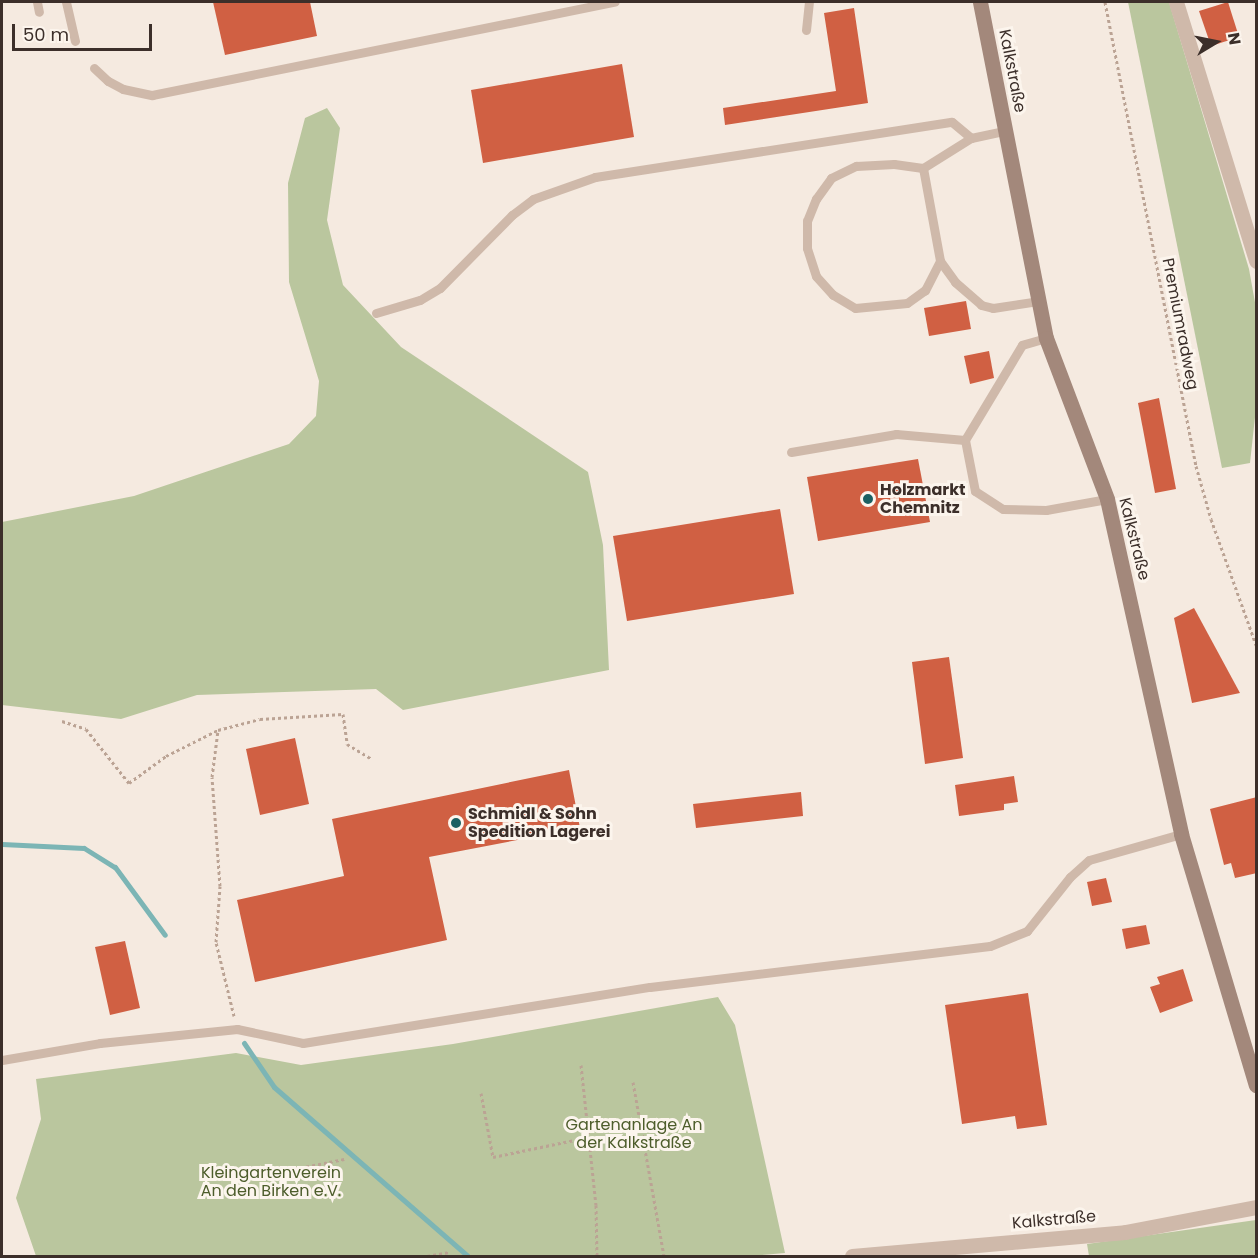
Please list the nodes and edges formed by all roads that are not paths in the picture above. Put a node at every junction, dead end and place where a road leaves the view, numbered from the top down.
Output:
1 (37, 2) edge
2 (66, 2) edge
3 (615, 2) edge
4 (809, 2) edge
5 (980, 2) edge
6 (1176, 2) edge
7 (39, 12) dead end
8 (806, 30) dead end
9 (75, 41) dead end
10 (94, 68) dead end
11 (1004, 131) junction
12 (971, 138) junction
13 (923, 168) junction
14 (940, 261) junction
15 (1257, 261) edge
16 (1038, 301) junction
17 (376, 313) dead end
18 (1046, 338) junction
19 (964, 440) junction
20 (791, 452) dead end
21 (1107, 499) junction
22 (1181, 834) junction
23 (2, 1060) edge
24 (1257, 1085) edge
25 (1257, 1207) edge
26 (852, 1257) edge

1 - 7 lane
2 - 9 lane
3 - 10 lane
4 - 8 lane
5 - 11 main road, Kalkstraße
6 - 15 street
11 - 12 lane
11 - 16 main road, Kalkstraße
12 - 13 lane
12 - 17 lane
13 - 14 lane
13 - 14 lane
14 - 16 lane
16 - 18 main road, Kalkstraße
18 - 19 lane
18 - 21 main road, Kalkstraße
19 - 20 lane
19 - 21 lane
21 - 22 main road, Kalkstraße
22 - 23 lane
22 - 24 main road, Kalkstraße
25 - 26 street, Kalkstraße

